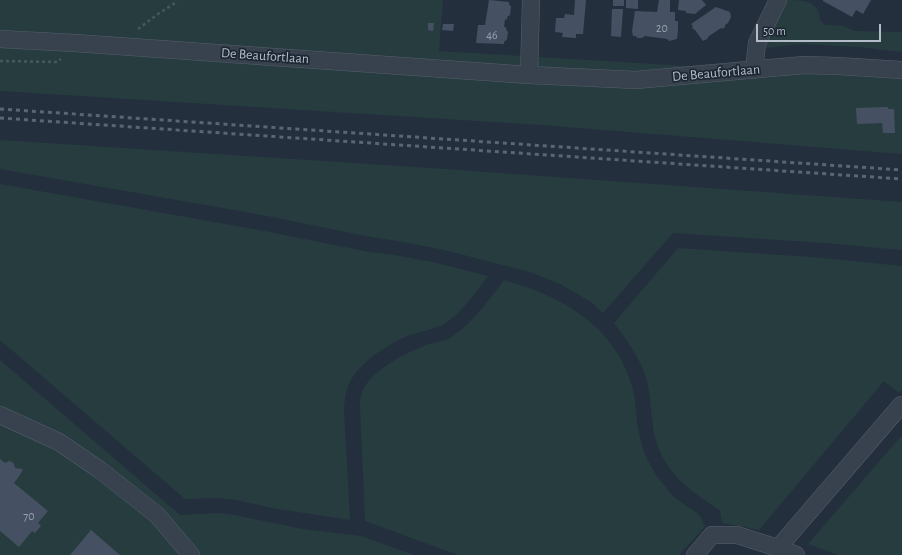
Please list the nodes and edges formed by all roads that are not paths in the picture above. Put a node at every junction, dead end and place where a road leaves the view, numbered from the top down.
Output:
1 (531, 0) edge
2 (778, 0) edge
3 (0, 39) edge
4 (754, 70) junction
5 (902, 70) edge
6 (529, 75) junction
7 (901, 404) dead end
8 (0, 415) edge
9 (778, 548) junction
10 (191, 555) edge
11 (695, 555) edge
12 (796, 555) edge

1 - 6 street
2 - 4 street
3 - 6 street, De Beaufortlaan
4 - 5 street, De Beaufortlaan
4 - 6 street, De Beaufortlaan
7 - 9 street
8 - 10 street
9 - 11 street
9 - 12 street

